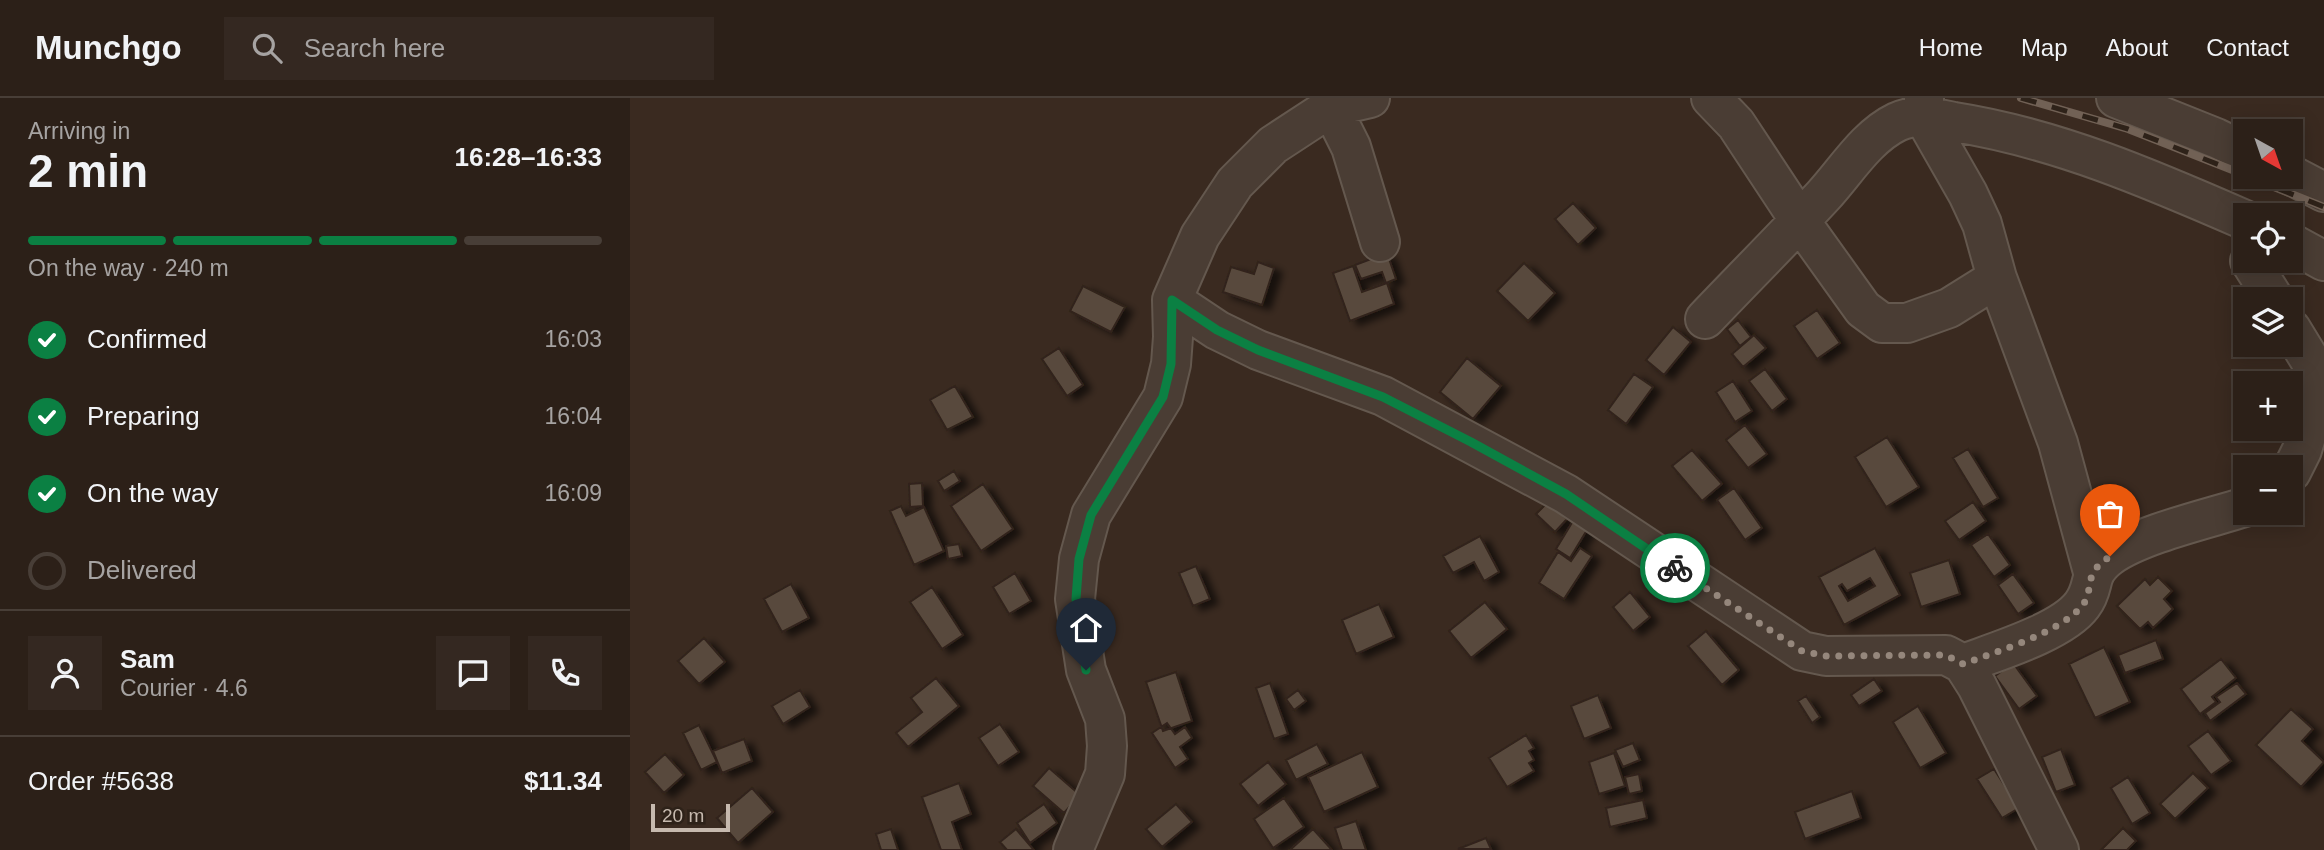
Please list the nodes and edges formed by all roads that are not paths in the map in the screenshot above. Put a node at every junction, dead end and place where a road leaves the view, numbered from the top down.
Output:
1 (1370, 98) edge
2 (1711, 98) edge
3 (2116, 98) edge
4 (1331, 107) junction
5 (1924, 107) edge
6 (2233, 146) edge
7 (2303, 181) edge
8 (2324, 192) edge
9 (2229, 213) edge
10 (1800, 221) junction
11 (1380, 242) dead end
12 (2303, 250) edge
13 (2324, 261) edge
14 (1997, 278) junction
15 (1172, 300) junction
16 (1705, 319) dead end
17 (2303, 348) edge
18 (2323, 380) edge
19 (2300, 455) edge
20 (2324, 463) edge
21 (2303, 469) edge
22 (2233, 511) edge
23 (2093, 572) junction
24 (1963, 664) junction
25 (1073, 850) edge
26 (2059, 850) edge

1 - 4 street
2 - 10 street
3 - 6 street
4 - 11 street
4 - 15 street
5 - 9 street
5 - 10 street
5 - 14 street
7 - 8 street
10 - 14 street
10 - 16 street
12 - 13 street
14 - 23 street
15 - 24 street
15 - 25 street
17 - 18 street
18 - 19 street
20 - 21 street
22 - 23 street
23 - 24 street
24 - 26 street

